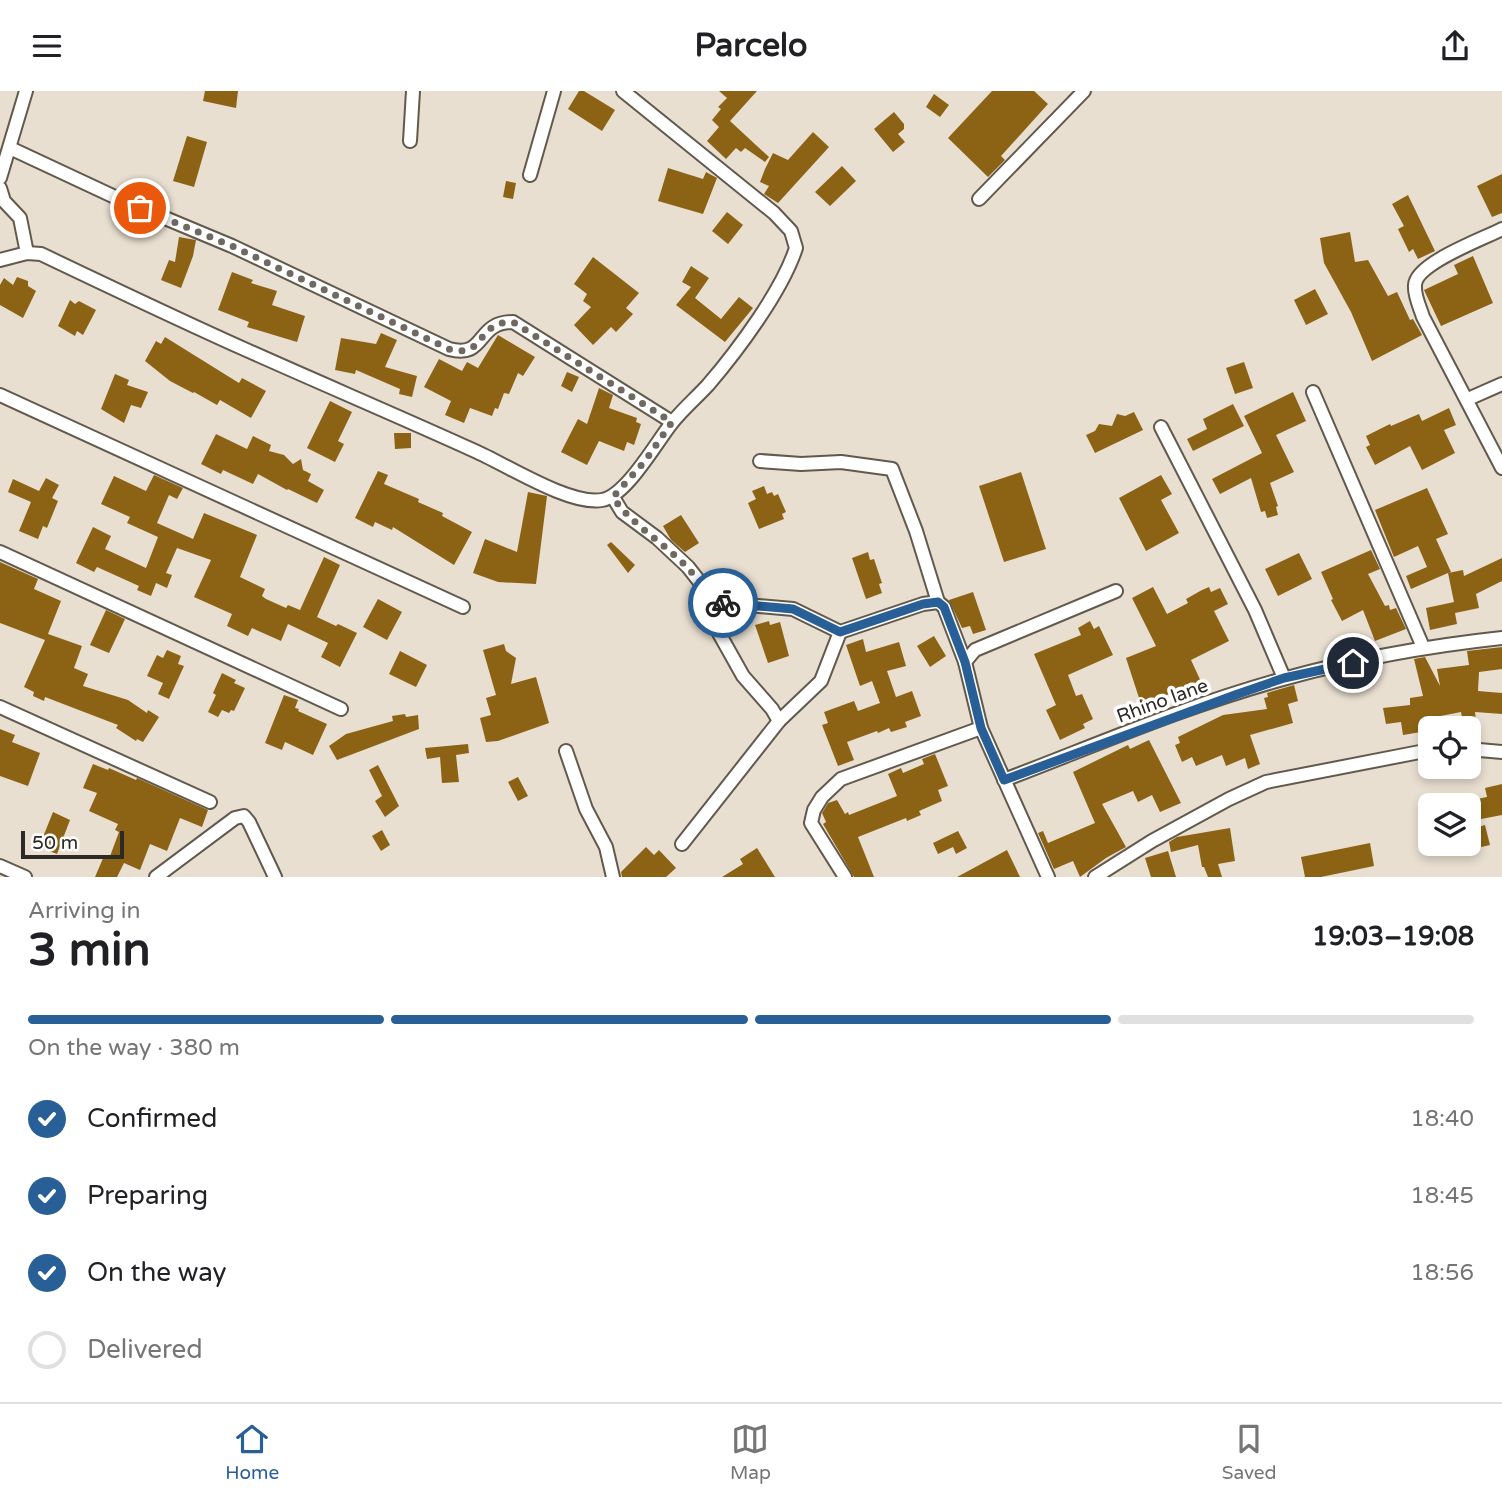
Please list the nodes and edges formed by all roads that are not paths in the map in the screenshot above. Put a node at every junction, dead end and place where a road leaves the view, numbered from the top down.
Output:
1 (26, 91) edge
2 (413, 91) edge
3 (554, 91) edge
4 (623, 91) edge
5 (1084, 91) edge
6 (410, 141) dead end
7 (10, 148) junction
8 (1, 169) edge
9 (530, 175) dead end
10 (0, 188) edge
11 (979, 199) dead end
12 (1502, 229) edge
13 (27, 253) junction
14 (0, 260) edge
15 (1502, 384) edge
16 (1314, 392) dead end
17 (0, 395) edge
18 (1468, 399) junction
19 (672, 422) junction
20 (1161, 427) dead end
21 (760, 461) dead end
22 (1502, 468) edge
23 (613, 497) junction
24 (0, 552) edge
25 (1116, 591) dead end
26 (710, 595) junction
27 (938, 602) junction
28 (463, 607) dead end
29 (840, 632) junction
30 (1502, 638) edge
31 (1423, 647) junction
32 (965, 662) junction
33 (1284, 678) junction
34 (0, 707) edge
35 (341, 709) dead end
36 (779, 721) junction
37 (981, 728) junction
38 (1481, 750) edge
39 (566, 751) dead end
40 (1502, 751) edge
41 (1418, 752) edge
42 (1004, 780) junction
43 (210, 802) dead end
44 (681, 844) dead end
45 (0, 866) edge
46 (25, 877) edge
47 (156, 877) edge
48 (275, 877) edge
49 (613, 877) edge
50 (845, 877) edge
51 (1048, 877) edge
52 (1095, 877) edge

1 - 7 street
2 - 6 street
3 - 9 street
4 - 19 street
5 - 11 street
7 - 8 street
7 - 19 street
10 - 13 street
12 - 18 street
13 - 14 street
13 - 23 street
15 - 18 street
16 - 31 street
17 - 28 street
18 - 22 street
19 - 23 street
20 - 33 street
21 - 27 street
23 - 26 street
24 - 35 street
25 - 32 street
26 - 29 street
26 - 36 street
27 - 29 street
27 - 32 street
29 - 36 street
30 - 31 street, Rhino lane
31 - 33 street, Rhino lane
32 - 37 street
33 - 42 street, Rhino lane
34 - 43 street
36 - 44 street
37 - 42 street
37 - 50 street
38 - 40 street
39 - 49 street
41 - 52 street
42 - 51 street
45 - 46 street
47 - 48 street

